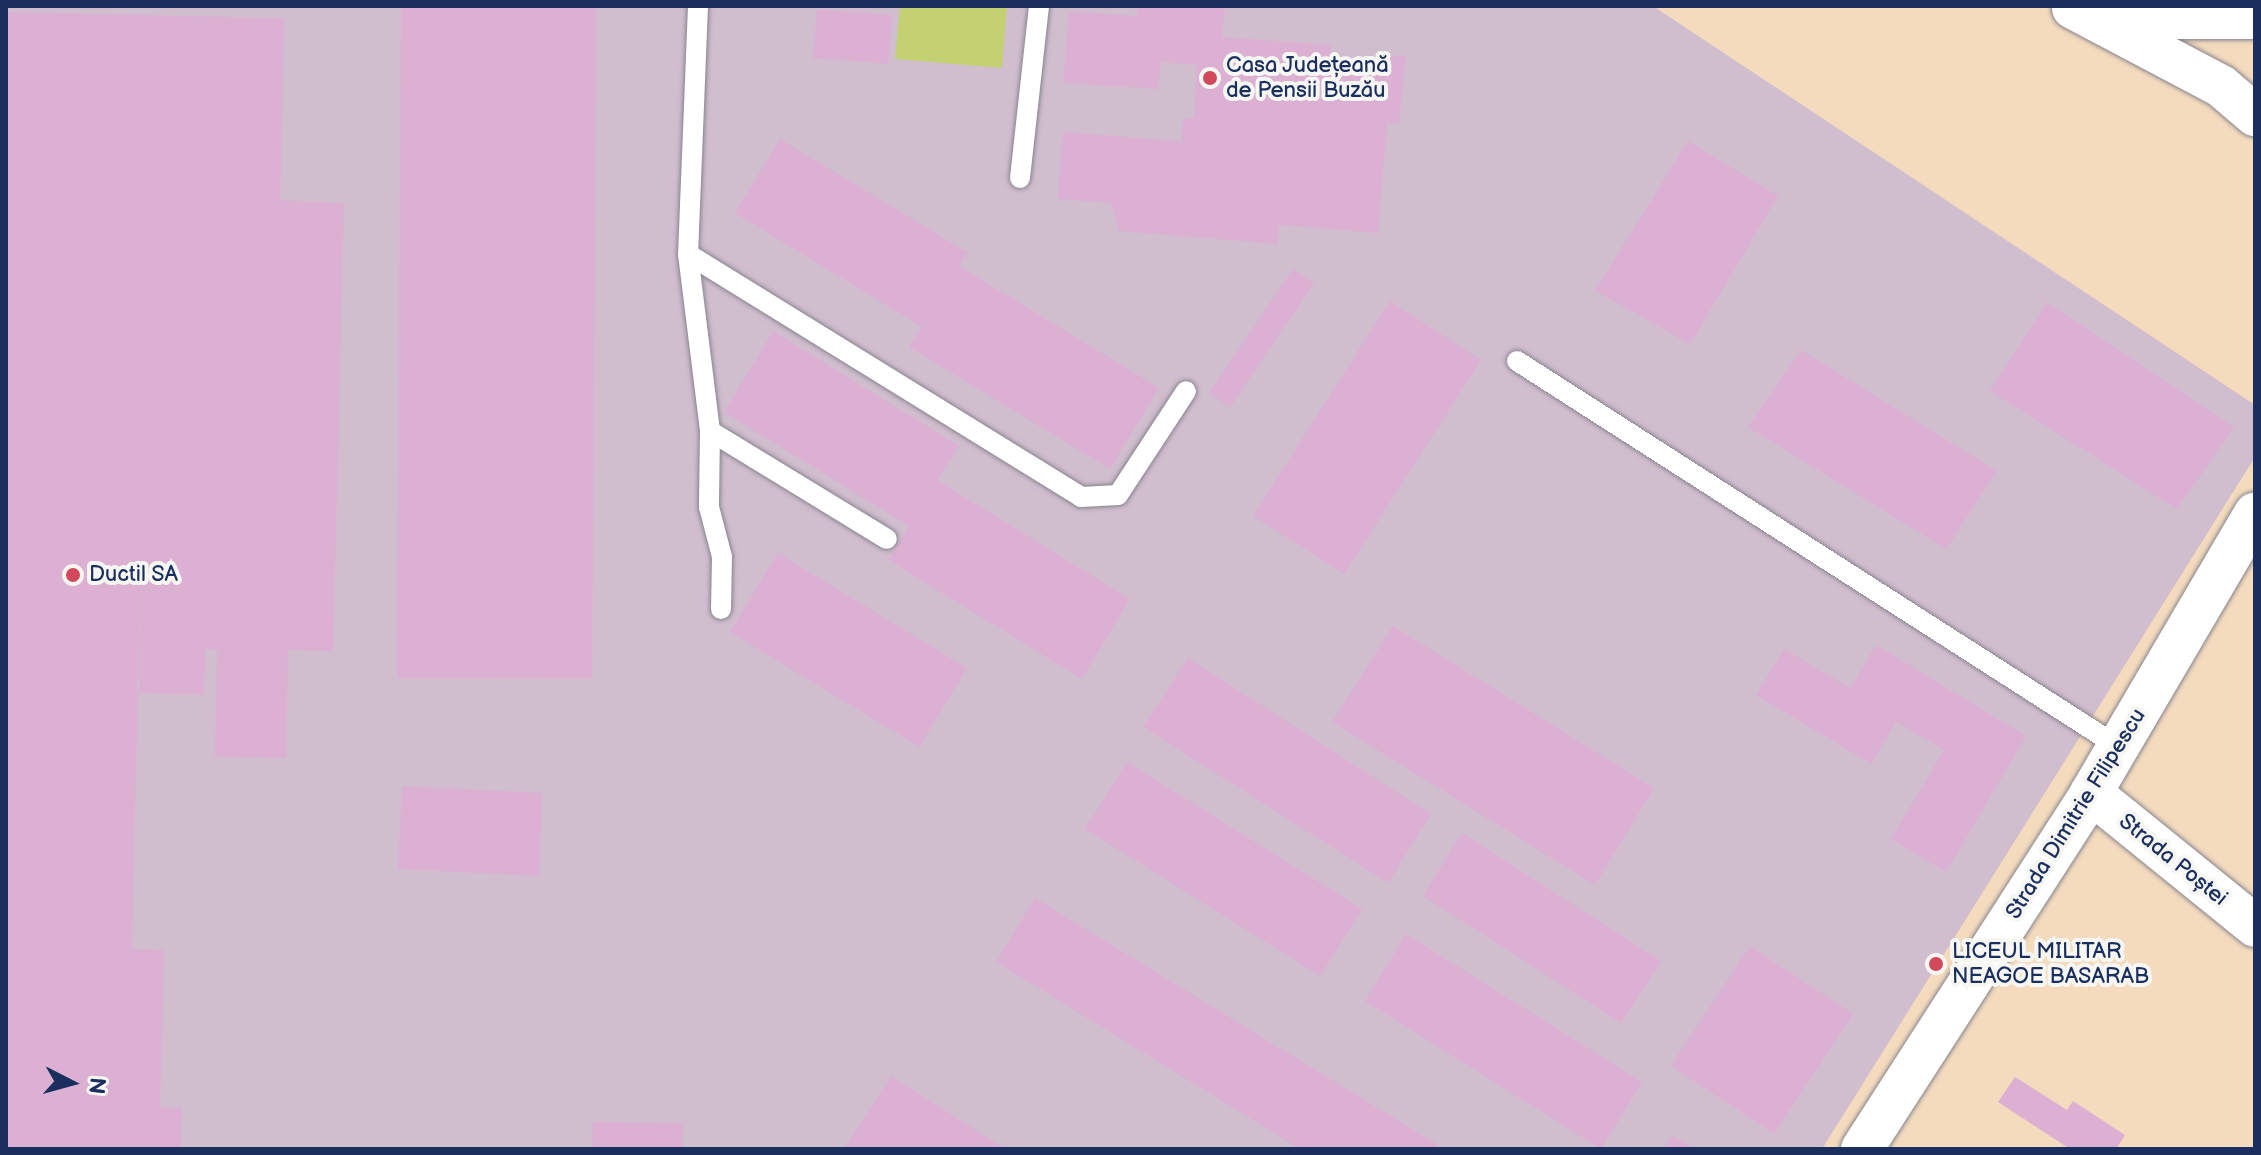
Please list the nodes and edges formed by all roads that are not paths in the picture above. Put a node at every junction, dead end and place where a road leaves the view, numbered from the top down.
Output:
1 (698, 6) edge
2 (1039, 6) edge
3 (2069, 6) edge
4 (2077, 6) edge
5 (2248, 23) edge
6 (2255, 115) edge
7 (1020, 178) dead end
8 (688, 254) junction
9 (1517, 361) dead end
10 (1186, 391) dead end
11 (710, 431) junction
12 (2255, 514) edge
13 (887, 539) dead end
14 (721, 609) dead end
15 (2119, 747) junction
16 (2091, 793) junction
17 (2255, 926) edge
18 (1862, 1149) edge

1 - 8 lane
2 - 7 lane
3 - 6 street
4 - 5 main road
8 - 10 lane
8 - 11 lane
9 - 15 lane
11 - 13 lane
11 - 14 lane
12 - 15 street, Strada Dimitrie Filipescu
15 - 16 street, Strada Dimitrie Filipescu
16 - 17 street, Strada Poștei
16 - 18 street, Strada Dimitrie Filipescu

